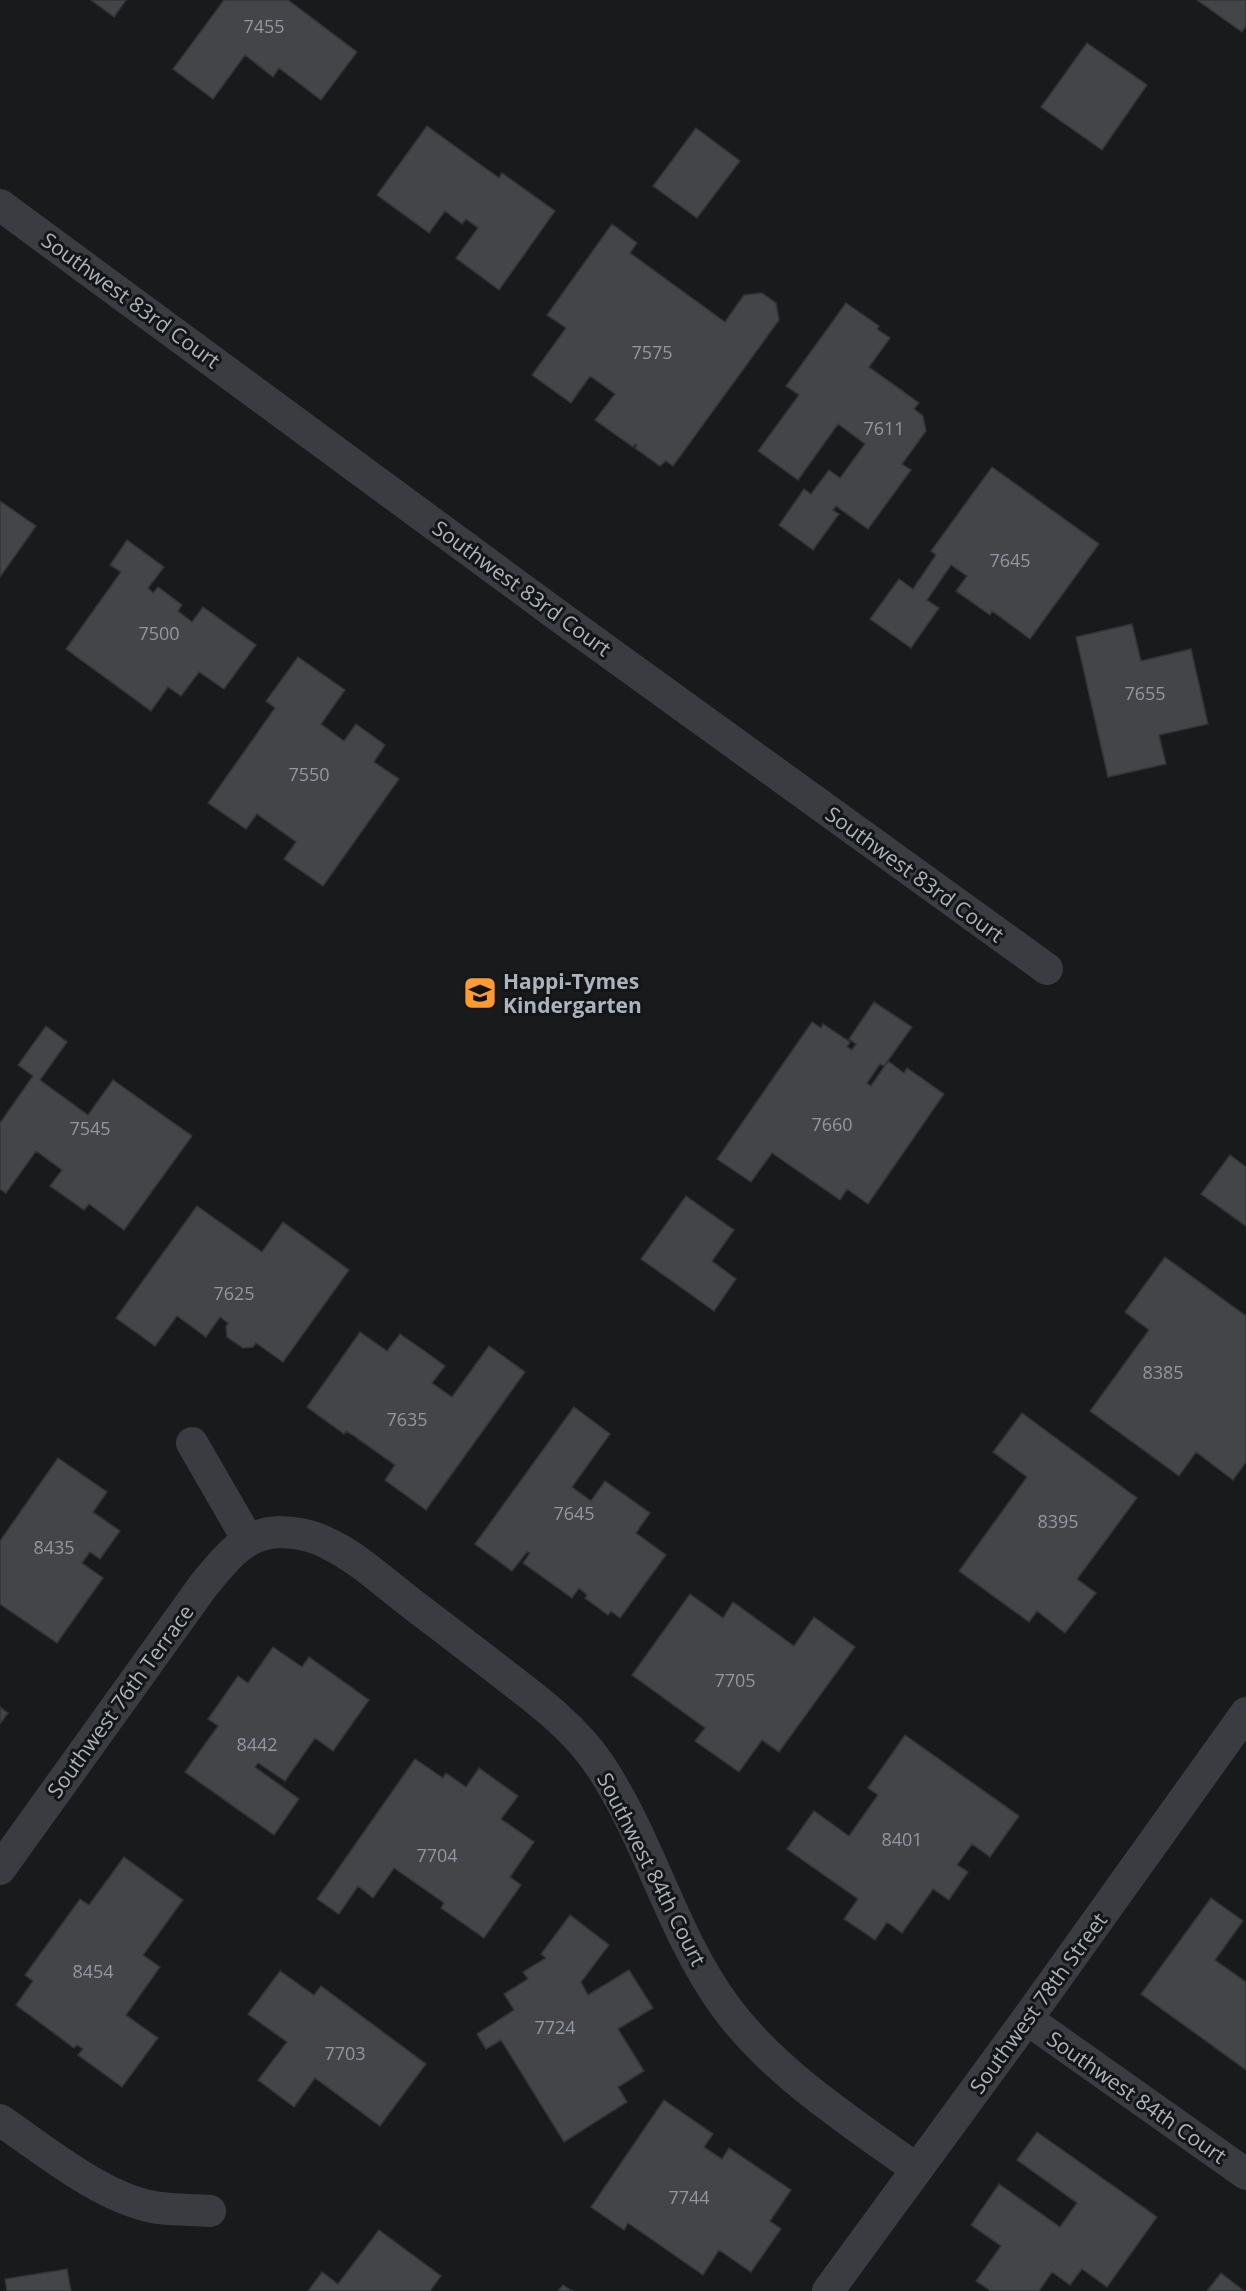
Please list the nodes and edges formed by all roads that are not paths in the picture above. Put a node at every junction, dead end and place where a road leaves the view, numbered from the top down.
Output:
1 (0, 205) edge
2 (1047, 969) dead end
3 (192, 1443) dead end
4 (248, 1540) junction
5 (1246, 1713) edge
6 (0, 1869) edge
7 (1027, 2019) junction
8 (0, 2120) edge
9 (916, 2169) junction
10 (1246, 2174) edge
11 (210, 2211) dead end
12 (828, 2291) edge

1 - 2 street, Southwest 83rd Court
3 - 4 street
4 - 6 street, Southwest 76th Terrace
4 - 9 street, Southwest 84th Court
5 - 7 street, Southwest 78th Street
7 - 9 street, Southwest 78th Street
7 - 10 street, Southwest 84th Court
8 - 11 street
9 - 12 street, Southwest 78th Street

